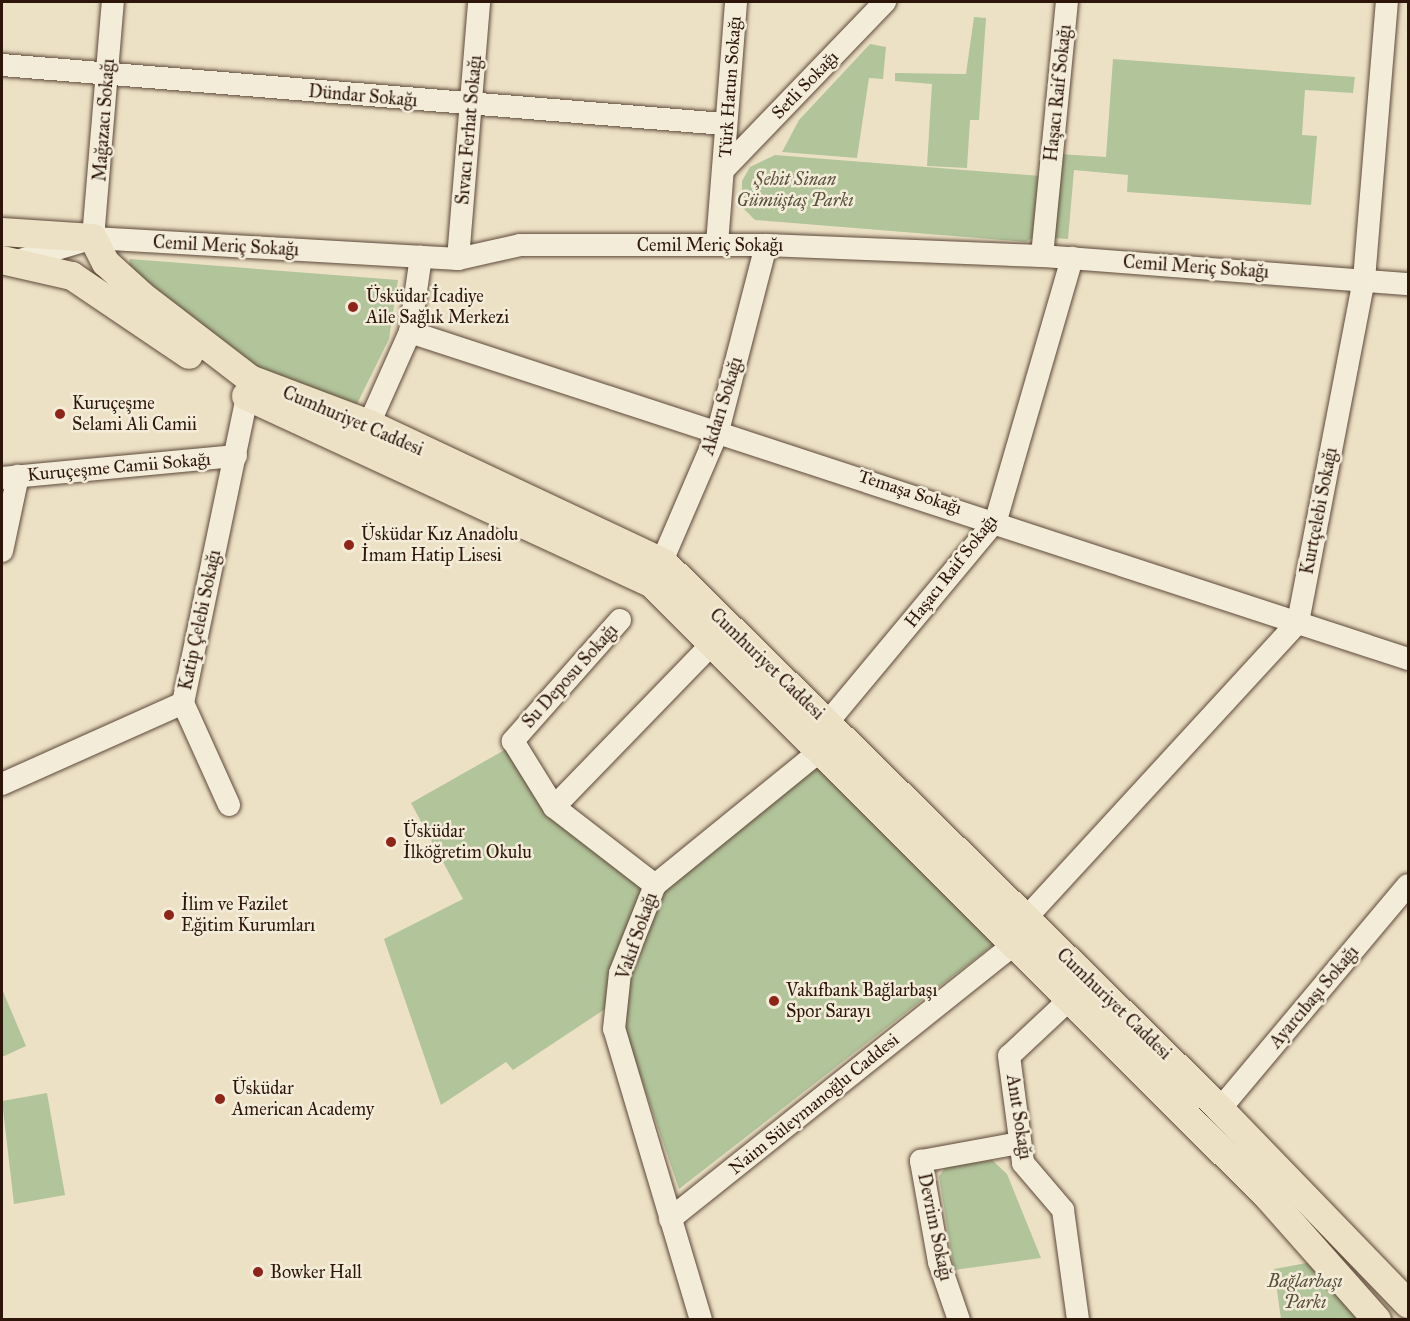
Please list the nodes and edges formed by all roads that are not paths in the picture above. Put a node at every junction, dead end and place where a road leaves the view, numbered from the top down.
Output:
1 (113, 2) edge
2 (479, 2) edge
3 (736, 2) edge
4 (885, 2) edge
5 (1067, 2) edge
6 (1387, 2) edge
7 (2, 65) edge
8 (107, 74) junction
9 (472, 106) junction
10 (725, 124) junction
11 (725, 168) junction
12 (95, 228) junction
13 (2, 232) edge
14 (717, 244) junction
15 (766, 245) junction
16 (1042, 256) junction
17 (421, 257) junction
18 (1072, 258) junction
19 (458, 259) junction
20 (9, 260) edge
21 (1364, 280) junction
22 (1408, 284) edge
23 (410, 332) junction
24 (249, 388) junction
25 (369, 424) junction
26 (718, 431) junction
27 (236, 456) junction
28 (10, 477) edge
29 (996, 520) junction
30 (2, 551) edge
31 (658, 573) junction
32 (620, 620) dead end
33 (1298, 622) junction
34 (712, 644) junction
35 (1408, 660) edge
36 (183, 703) junction
37 (829, 736) junction
38 (2, 784) edge
39 (229, 805) dead end
40 (554, 807) junction
41 (655, 885) junction
42 (1408, 885) edge
43 (1026, 918) junction
44 (1014, 944) junction
45 (1070, 999) junction
46 (1220, 1109) junction
47 (1019, 1143) junction
48 (670, 1219) junction
49 (1408, 1303) edge
50 (701, 1320) edge
51 (959, 1320) edge
52 (1078, 1320) edge
53 (1377, 1320) edge

1 - 8 street, Mağazacı Sokağı
2 - 9 street, Sıvacı Ferhat Sokağı
3 - 10 street, Türk Hatun Sokağı
4 - 11 street, Setli Sokağı
5 - 16 street, Haşacı Raif Sokağı
6 - 21 street, Kurtçelebi Sokağı
7 - 8 street, Dündar Sokağı
8 - 9 street, Dündar Sokağı
8 - 12 street, Mağazacı Sokağı
9 - 10 street, Dündar Sokağı
9 - 19 street, Sıvacı Ferhat Sokağı
10 - 11 street, Türk Hatun Sokağı
11 - 14 street, Türk Hatun Sokağı
12 - 13 main road
12 - 17 street, Cemil Meriç Sokağı
12 - 20 street, Cemil Meriç Sokağı
12 - 24 main road, Cumhuriyet Caddesi
14 - 15 street, Cemil Meriç Sokağı
14 - 19 street, Cemil Meriç Sokağı
15 - 16 street, Cemil Meriç Sokağı
15 - 26 street, Akdarı Sokağı
16 - 18 street, Cemil Meriç Sokağı
17 - 19 street, Cemil Meriç Sokağı
17 - 23 street
18 - 21 street, Cemil Meriç Sokağı
18 - 29 street, Haşacı Raif Sokağı
20 - 24 main road, Cumhuriyet Caddesi
21 - 22 street, Cemil Meriç Sokağı
21 - 33 street, Kurtçelebi Sokağı
23 - 25 street
23 - 26 street, Temaşa Sokağı
24 - 25 main road, Cumhuriyet Caddesi
24 - 27 street, Katip Çelebi Sokağı
24 - 31 main road, Cumhuriyet Caddesi
25 - 31 main road, Cumhuriyet Caddesi
26 - 29 street, Temaşa Sokağı
26 - 31 street, Akdarı Sokağı
27 - 28 street, Kuruçeşme Camii Sokağı
27 - 36 street, Katip Çelebi Sokağı
28 - 30 street
29 - 33 street, Temaşa Sokağı
29 - 37 street, Haşacı Raif Sokağı
31 - 34 main road, Cumhuriyet Caddesi
31 - 37 main road, Cumhuriyet Caddesi
32 - 40 street, Su Deposu Sokağı
33 - 35 street, Temaşa Sokağı
33 - 43 street
34 - 37 main road, Cumhuriyet Caddesi
34 - 40 street
36 - 38 street, Katip Çelebi Sokağı
36 - 39 street
37 - 41 street, Vakıf Sokağı
37 - 43 main road, Cumhuriyet Caddesi
37 - 44 main road, Cumhuriyet Caddesi
40 - 41 street, Su Deposu Sokağı
41 - 48 street, Vakıf Sokağı
42 - 46 street, Ayarcıbaşı Sokağı
43 - 46 main road, Cumhuriyet Caddesi
44 - 45 main road, Cumhuriyet Caddesi
44 - 48 street, Naim Süleymanoğlu Caddesi
45 - 47 street, Anıt Sokağı
45 - 53 main road, Cumhuriyet Caddesi
46 - 49 main road, Cumhuriyet Caddesi
47 - 51 street, Devrim Sokağı
47 - 52 street, Anıt Sokağı
48 - 50 street, Vakıf Sokağı

